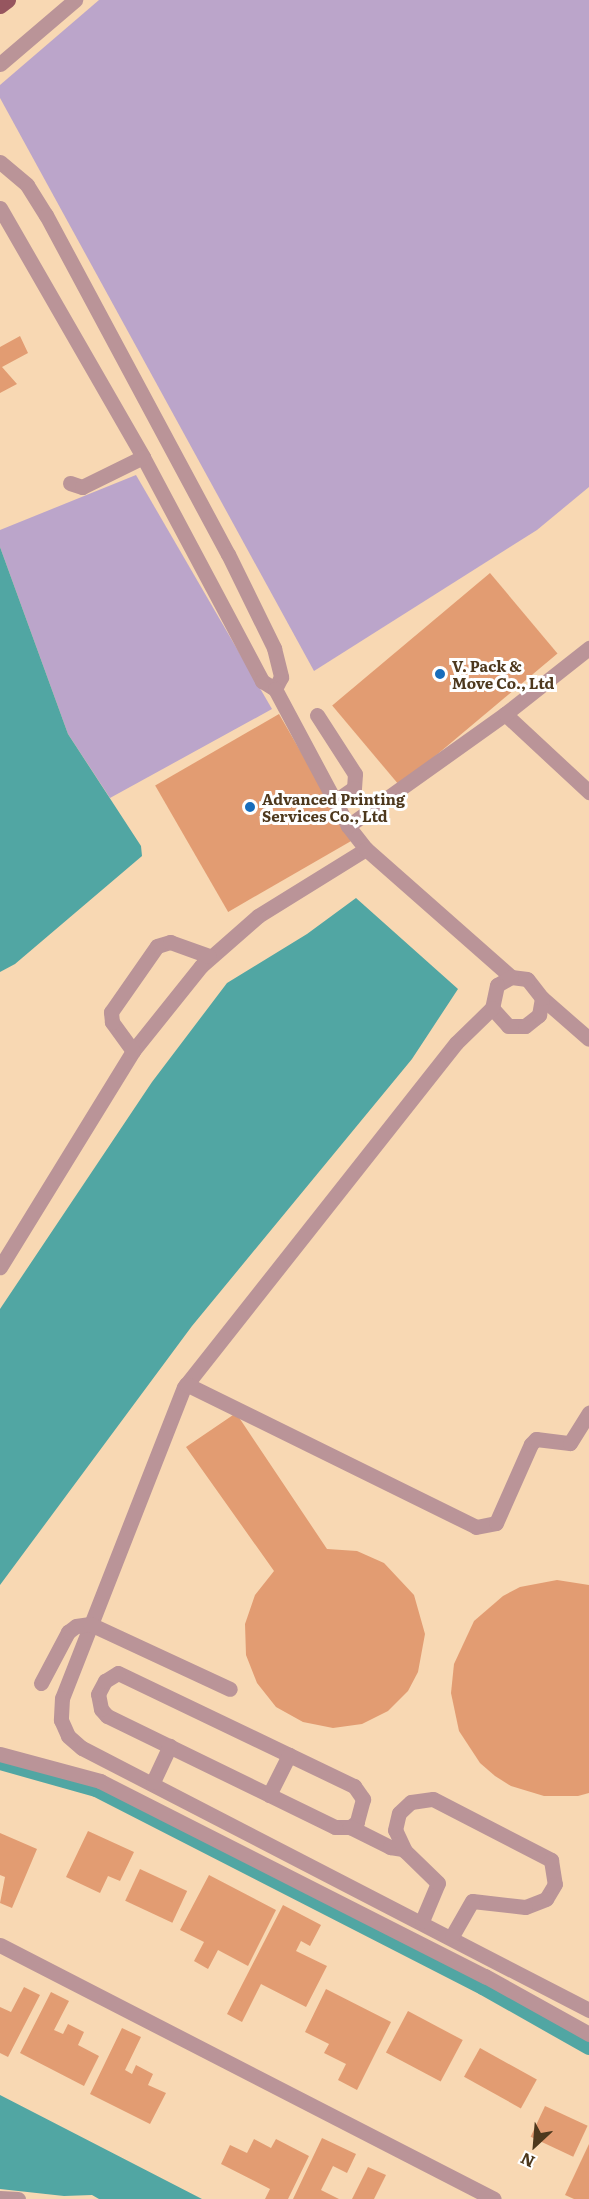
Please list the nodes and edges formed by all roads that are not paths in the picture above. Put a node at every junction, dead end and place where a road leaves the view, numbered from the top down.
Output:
1 (8, 0) edge
2 (75, 0) edge
3 (0, 6) edge
4 (0, 64) edge
5 (0, 162) edge
6 (0, 208) edge
7 (143, 456) junction
8 (70, 483) dead end
9 (589, 648) edge
10 (274, 689) junction
11 (505, 714) junction
12 (317, 715) dead end
13 (589, 792) edge
14 (334, 802) junction
15 (348, 826) junction
16 (366, 849) junction
17 (209, 956) junction
18 (511, 976) junction
19 (542, 998) junction
20 (492, 1008) junction
21 (589, 1039) edge
22 (133, 1051) junction
23 (0, 1267) edge
24 (186, 1384) junction
25 (589, 1413) edge
26 (90, 1624) junction
27 (41, 1683) dead end
28 (230, 1689) dead end
29 (170, 1746) junction
30 (0, 1754) edge
31 (290, 1755) junction
32 (153, 1782) junction
33 (269, 1795) junction
34 (350, 1827) junction
35 (403, 1849) junction
36 (422, 1921) junction
37 (452, 1936) junction
38 (0, 1944) edge
39 (589, 2010) edge
40 (589, 2034) edge
41 (0, 2198) edge
42 (18, 2199) edge
43 (494, 2199) edge

1 - 3 main road
2 - 4 street
5 - 10 street
6 - 7 street
7 - 8 street
7 - 10 street
9 - 11 street
10 - 14 street
11 - 13 street
11 - 15 street
12 - 14 street
14 - 15 street
15 - 16 street
16 - 17 street
16 - 18 street
17 - 22 street
17 - 22 street
18 - 19 street
18 - 20 street
19 - 20 street
19 - 21 street
20 - 24 street
22 - 23 street
24 - 25 street
24 - 26 street
26 - 27 street
26 - 28 street
26 - 32 street
29 - 31 street
29 - 32 street
29 - 33 street
30 - 40 street
31 - 33 street
31 - 34 street
32 - 36 street
33 - 34 street
34 - 35 street
35 - 36 street
35 - 37 street
36 - 37 street
37 - 39 street
38 - 43 street
41 - 42 street

